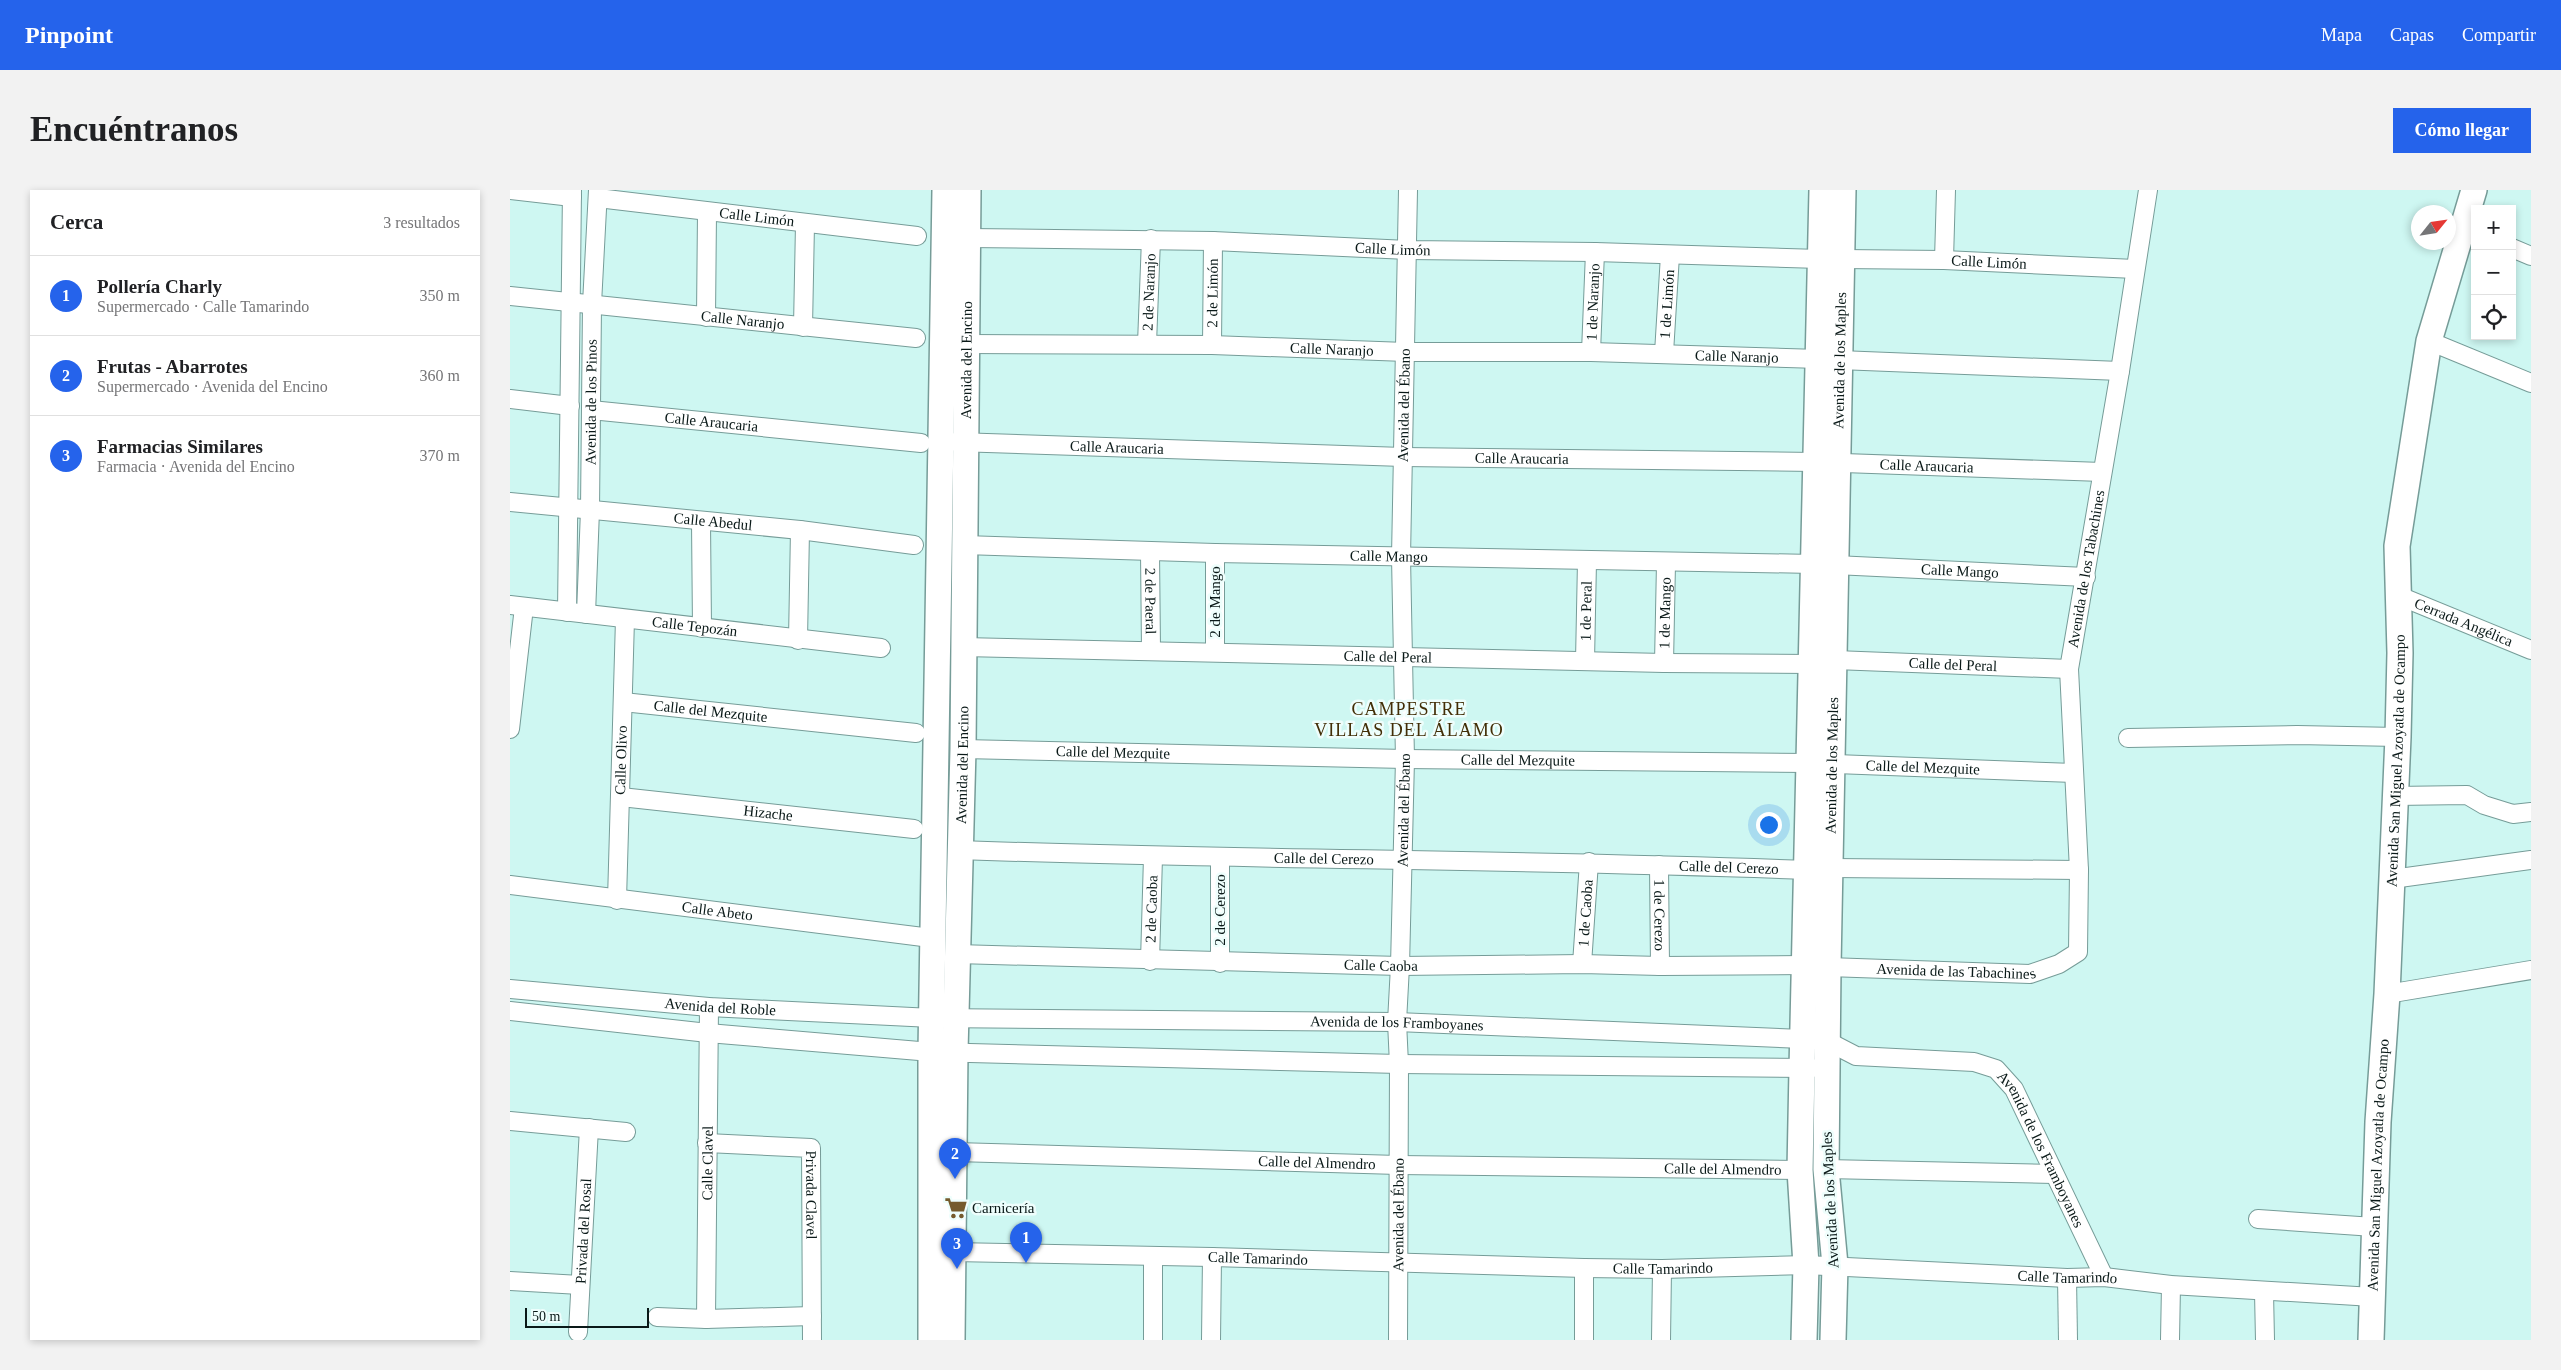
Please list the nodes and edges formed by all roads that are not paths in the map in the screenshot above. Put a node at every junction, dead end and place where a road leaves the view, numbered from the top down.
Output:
1 (510, 190) edge
2 (945, 190) edge
3 (968, 190) edge
4 (1408, 190) edge
5 (1822, 190) edge
6 (1843, 190) edge
7 (1946, 190) edge
8 (2148, 190) edge
9 (2474, 190) edge
10 (572, 194) edge
11 (598, 194) edge
12 (707, 213) junction
13 (805, 224) junction
14 (2469, 231) edge
15 (917, 236) dead end
16 (967, 238) junction
17 (1151, 239) junction
18 (1213, 241) junction
19 (1408, 250) junction
20 (2516, 250) edge
21 (1595, 252) junction
22 (1670, 255) junction
23 (2531, 256) edge
24 (1830, 259) junction
25 (1944, 260) junction
26 (2135, 269) junction
27 (510, 296) edge
28 (570, 301) junction
29 (592, 304) junction
30 (706, 317) junction
31 (802, 326) junction
32 (916, 338) dead end
33 (2429, 341) junction
34 (966, 344) junction
35 (1148, 344) junction
36 (1212, 345) junction
37 (1406, 352) junction
38 (1591, 352) junction
39 (1664, 353) junction
40 (1829, 360) junction
41 (2120, 371) junction
42 (2531, 383) edge
43 (510, 399) edge
44 (570, 406) junction
45 (591, 410) junction
46 (943, 442) junction
47 (1403, 457) junction
48 (1827, 462) junction
49 (2102, 472) junction
50 (510, 502) edge
51 (569, 509) junction
52 (590, 510) junction
53 (701, 522) junction
54 (800, 530) junction
55 (914, 545) dead end
56 (964, 545) junction
57 (1150, 552) junction
58 (1215, 553) junction
59 (1401, 557) junction
60 (1587, 561) junction
61 (1666, 562) junction
62 (1824, 565) junction
63 (2086, 577) junction
64 (2397, 595) junction
65 (517, 606) edge
66 (566, 612) junction
67 (586, 614) junction
68 (625, 619) junction
69 (702, 628) junction
70 (798, 640) junction
71 (964, 647) junction
72 (881, 648) dead end
73 (1151, 650) junction
74 (2531, 650) edge
75 (1215, 652) junction
76 (1402, 658) junction
77 (1585, 661) junction
78 (1823, 662) junction
79 (1664, 663) junction
80 (2069, 669) junction
81 (512, 691) edge
82 (623, 702) junction
83 (510, 730) edge
84 (916, 733) dead end
85 (2398, 737) junction
86 (2128, 738) dead end
87 (963, 749) junction
88 (1405, 759) junction
89 (1820, 764) junction
90 (2074, 773) junction
91 (2394, 796) junction
92 (621, 797) junction
93 (2531, 812) edge
94 (914, 829) dead end
95 (959, 850) junction
96 (1153, 857) junction
97 (1220, 858) junction
98 (1403, 860) junction
99 (2531, 860) edge
100 (1589, 862) junction
101 (1659, 865) junction
102 (1819, 869) junction
103 (2079, 870) junction
104 (2392, 879) junction
105 (510, 885) edge
106 (618, 900) junction
107 (923, 937) dead end
108 (2078, 952) joint
109 (957, 954) junction
110 (1150, 961) junction
111 (1220, 963) junction
112 (1582, 964) junction
113 (1400, 966) junction
114 (1660, 966) junction
115 (1816, 966) junction
116 (2531, 970) edge
117 (510, 989) edge
118 (2387, 994) junction
119 (709, 1007) junction
120 (510, 1011) edge
121 (944, 1018) junction
122 (1397, 1022) junction
123 (708, 1033) junction
124 (1815, 1040) junction
125 (943, 1051) junction
126 (1856, 1056) junction
127 (1399, 1064) junction
128 (1827, 1067) junction
129 (1802, 1069) junction
130 (510, 1120) edge
131 (589, 1128) junction
132 (626, 1132) dead end
133 (707, 1143) junction
134 (955, 1152) junction
135 (1398, 1165) junction
136 (1826, 1169) junction
137 (1800, 1170) junction
138 (2054, 1174) junction
139 (2258, 1219) dead end
140 (2374, 1227) junction
141 (953, 1252) junction
142 (1153, 1257) junction
143 (1212, 1257) junction
144 (1397, 1263) junction
145 (1806, 1265) junction
146 (1834, 1266) junction
147 (1584, 1268) junction
148 (1662, 1269) junction
149 (2104, 1277) junction
150 (2067, 1278) junction
151 (510, 1281) edge
152 (580, 1285) junction
153 (2171, 1285) junction
154 (2264, 1292) junction
155 (2372, 1297) junction
156 (812, 1316) junction
157 (657, 1317) dead end
158 (706, 1319) junction
159 (578, 1332) dead end
160 (812, 1340) edge
161 (931, 1340) edge
162 (952, 1340) edge
163 (1153, 1340) edge
164 (1211, 1340) edge
165 (1398, 1340) edge
166 (1584, 1340) edge
167 (1661, 1340) edge
168 (1804, 1340) edge
169 (1832, 1340) edge
170 (2068, 1340) edge
171 (2170, 1340) edge
172 (2266, 1340) edge
173 (2371, 1340) edge

1 - 10 street
2 - 46 street, Avenida del Encino
3 - 16 street, Avenida del Encino
4 - 19 street, Avenida del Ébano
5 - 24 street, Avenida de los Maples
6 - 24 street, Avenida de los Maples
7 - 25 street
8 - 26 street, Avenida de los Tabachines
9 - 14 street, Avenida San Miguel Azoyatla de Ocampo
10 - 28 street, Avenida de los Pinos
11 - 12 street, Calle Limón
11 - 29 street, Avenida de los Pinos
12 - 13 street, Calle Limón
12 - 30 street
13 - 15 street, Calle Limón
13 - 31 street
14 - 33 street, Avenida San Miguel Azoyatla de Ocampo
16 - 17 street, Calle Limón
16 - 34 street, Avenida del Encino
17 - 18 street, Calle Limón
17 - 35 street, 2 de Naranjo
18 - 19 street, Calle Limón
18 - 36 street, 2 de Limón
19 - 21 street, Calle Limón
19 - 37 street, Avenida del Ébano
20 - 23 street
21 - 22 street, Calle Limón
21 - 38 street, 1 de Naranjo
22 - 24 street, Calle Limón
22 - 39 street, 1 de Limón
24 - 25 street, Calle Limón
24 - 40 street, Avenida de los Maples
25 - 26 street, Calle Limón
26 - 41 street, Avenida de los Tabachines
27 - 28 street, Calle Naranjo
28 - 29 street, Calle Naranjo
28 - 44 street, Avenida de los Pinos
29 - 30 street, Calle Naranjo
29 - 45 street, Avenida de los Pinos
30 - 31 street, Calle Naranjo
31 - 32 street, Calle Naranjo
33 - 42 street
33 - 64 street, Avenida San Miguel Azoyatla de Ocampo
34 - 35 street, Calle Naranjo
34 - 46 street, Avenida del Encino
35 - 36 street, Calle Naranjo
36 - 37 street, Calle Naranjo
37 - 38 street, Calle Naranjo
37 - 47 street, Avenida del Ébano
38 - 39 street, Calle Naranjo
39 - 40 street, Calle Naranjo
40 - 41 street, Calle Naranjo
40 - 48 street, Avenida de los Maples
41 - 49 street, Avenida de los Tabachines
43 - 44 street
44 - 51 street, Avenida de los Pinos
45 - 46 street, Calle Araucaria
45 - 52 street, Avenida de los Pinos
46 - 47 street, Calle Araucaria
46 - 56 street, Avenida del Encino
46 - 121 street, Avenida del Encino
47 - 48 street, Calle Araucaria
47 - 59 street, Avenida del Ébano
48 - 49 street, Calle Araucaria
48 - 62 street, Avenida de los Maples
49 - 63 street, Avenida de los Tabachines
50 - 51 street, Calle Abedul
51 - 52 street, Calle Abedul
51 - 66 street, Avenida de los Pinos
52 - 53 street, Calle Abedul
52 - 67 street, Avenida de los Pinos
53 - 54 street, Calle Abedul
53 - 69 street
54 - 55 street, Calle Abedul
54 - 70 street
56 - 57 street, Calle Mango
56 - 71 street, Avenida del Encino
57 - 58 street, Calle Mango
57 - 73 street, 2 de Paeral
58 - 59 street, Calle Mango
58 - 75 street, 2 de Mango
59 - 60 street, Calle Mango
59 - 76 street, Avenida del Ébano
60 - 61 street, Calle Mango
60 - 77 street, 1 de Peral
61 - 62 street, Calle Mango
61 - 79 street, 1 de Mango
62 - 63 street, Calle Mango
62 - 78 street, Avenida de los Maples
63 - 80 street, Avenida de los Tabachines
64 - 74 street, Cerrada Angélica
64 - 85 street, Avenida San Miguel Azoyatla de Ocampo
65 - 66 street, Calle Tepozán
65 - 81 street
66 - 67 street, Calle Tepozán
67 - 68 street, Calle Tepozán
68 - 69 street, Calle Tepozán
68 - 82 street, Calle Olivo
69 - 70 street, Calle Tepozán
70 - 72 street, Calle Tepozán
71 - 73 street, Calle del Peral
71 - 87 street, Avenida del Encino
73 - 75 street, Calle del Peral
75 - 76 street, Calle del Peral
76 - 77 street, Calle del Peral
76 - 88 street, Avenida del Ébano
77 - 79 street, Calle del Peral
78 - 79 street, Calle del Peral
78 - 80 street, Calle del Peral
78 - 89 street, Avenida de los Maples
80 - 90 street, Avenida de los Tabachines
81 - 83 street
82 - 84 street, Calle del Mezquite
82 - 92 street, Calle Olivo
85 - 86 street
85 - 91 street, Avenida San Miguel Azoyatla de Ocampo
87 - 88 street, Calle del Mezquite
87 - 95 street, Avenida del Encino
88 - 89 street, Calle del Mezquite
88 - 98 street, Avenida del Ébano
89 - 90 street, Calle del Mezquite
89 - 102 street, Avenida de los Maples
90 - 103 street, Avenida de los Tabachines
91 - 93 street
91 - 104 street, Avenida San Miguel Azoyatla de Ocampo
92 - 94 street, Hizache
92 - 106 street, Calle Olivo
95 - 96 street, Calle del Cerezo
95 - 109 street, Avenida del Encino
96 - 97 street, Calle del Cerezo
96 - 110 street, 2 de Caoba
97 - 98 street, Calle del Cerezo
97 - 111 street, 2 de Cerezo
98 - 100 street, Calle del Cerezo
98 - 113 street, Avenida del Ébano
99 - 104 street
100 - 101 street, Calle del Cerezo
100 - 112 street, 1 de Caoba
101 - 102 street, Calle del Cerezo
101 - 114 street, 1 de Cerezo
102 - 103 street, Calle del Cerezo
102 - 115 street, Avenida de los Maples
103 - 108 street, Avenida de los Tabachines
104 - 118 street, Avenida San Miguel Azoyatla de Ocampo
105 - 106 street, Calle Abeto
106 - 107 street, Calle Abeto
108 - 115 street, Avenida de las Tabachines
109 - 110 street, Calle Caoba
109 - 121 street, Avenida del Encino
110 - 111 street, Calle Caoba
111 - 113 street, Calle Caoba
112 - 113 street, Calle Caoba
112 - 114 street, Calle Caoba
113 - 122 street, Avenida del Ébano
114 - 115 street, Calle Caoba
115 - 124 street, Avenida de los Maples
116 - 118 street
117 - 119 street, Avenida del Roble
118 - 140 street, Avenida San Miguel Azoyatla de Ocampo
119 - 121 street, Avenida del Roble
119 - 123 street, Calle Clavel
120 - 123 street, Avenida del Roble
121 - 122 street, Avenida de los Framboyanes
121 - 125 street, Avenida del Encino
122 - 124 street, Avenida de los Framboyanes
122 - 127 street, Avenida del Ébano
123 - 125 street, Avenida del Roble
123 - 133 street, Calle Clavel
124 - 126 street, Avenida de los Framboyanes
124 - 128 street, Avenida de los Maples
124 - 129 street, Avenida de los Maples
125 - 127 street, Avenida de los Framboyanes
125 - 134 street, Avenida del Encino
125 - 161 street, Avenida del Encino
126 - 128 street, Avenida de los Framboyanes
126 - 138 street, Avenida de los Framboyanes
127 - 129 street, Avenida de los Framboyanes
127 - 135 street, Avenida del Ébano
128 - 129 street, Avenida de los Framboyanes
128 - 136 street, Avenida de los Maples
129 - 137 street, Avenida de los Maples
130 - 131 street
131 - 132 street
131 - 152 street, Privada del Rosal
133 - 156 street, Privada Clavel
133 - 158 street, Calle Clavel
134 - 135 street, Calle del Almendro
134 - 141 street, Avenida del Encino
135 - 137 street, Calle del Almendro
135 - 144 street, Avenida del Ébano
136 - 138 street
136 - 146 street, Avenida de los Maples
137 - 145 street, Avenida de los Maples
138 - 149 street, Avenida de los Framboyanes
139 - 140 street
140 - 155 street, Avenida San Miguel Azoyatla de Ocampo
141 - 142 street, Calle Tamarindo
141 - 162 street, Avenida del Encino
142 - 143 street, Calle Tamarindo
142 - 163 street
143 - 144 street, Calle Tamarindo
143 - 164 street
144 - 147 street, Calle Tamarindo
144 - 165 street, Avenida del Ébano
145 - 146 street, Calle Tamarindo
145 - 148 street, Calle Tamarindo
145 - 168 street, Avenida de los Maples
146 - 150 street, Calle Tamarindo
146 - 169 street, Avenida de los Maples
147 - 148 street, Calle Tamarindo
147 - 166 street
148 - 167 street
149 - 150 street, Calle Tamarindo
149 - 153 street, Calle Tamarindo
150 - 170 street
151 - 152 street
152 - 159 street, Privada del Rosal
153 - 154 street, Calle Tamarindo
153 - 171 street
154 - 155 street, Calle Tamarindo
154 - 172 street
155 - 173 street, Avenida San Miguel Azoyatla de Ocampo
156 - 158 street
156 - 160 street, Privada Clavel
157 - 158 street

